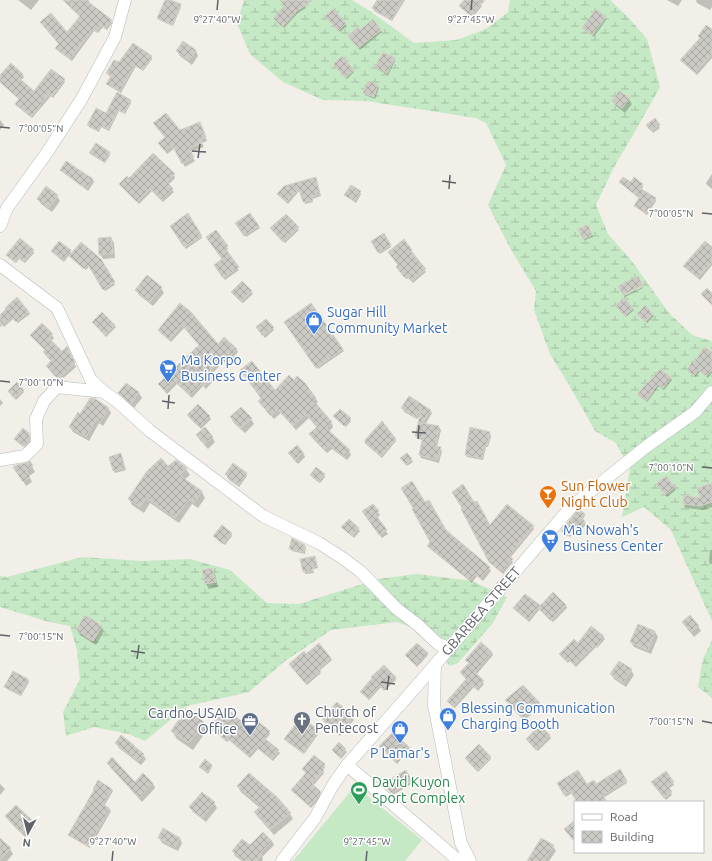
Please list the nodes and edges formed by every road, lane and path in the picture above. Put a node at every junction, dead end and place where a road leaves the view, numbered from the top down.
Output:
1 (125, 0) edge
2 (0, 226) edge
3 (0, 265) edge
4 (104, 392) junction
5 (712, 392) edge
6 (0, 460) edge
7 (449, 648) junction
8 (435, 664) junction
9 (346, 765) junction
10 (282, 861) edge
11 (459, 861) edge
12 (470, 861) edge

1 - 2 street
3 - 4 street
4 - 6 street
4 - 7 street
5 - 7 street, GBARBEA STREET
7 - 8 street, GBARBEA STREET
8 - 9 street, GBARBEA STREET
8 - 12 street
9 - 10 street, GBARBEA STREET
9 - 11 street

